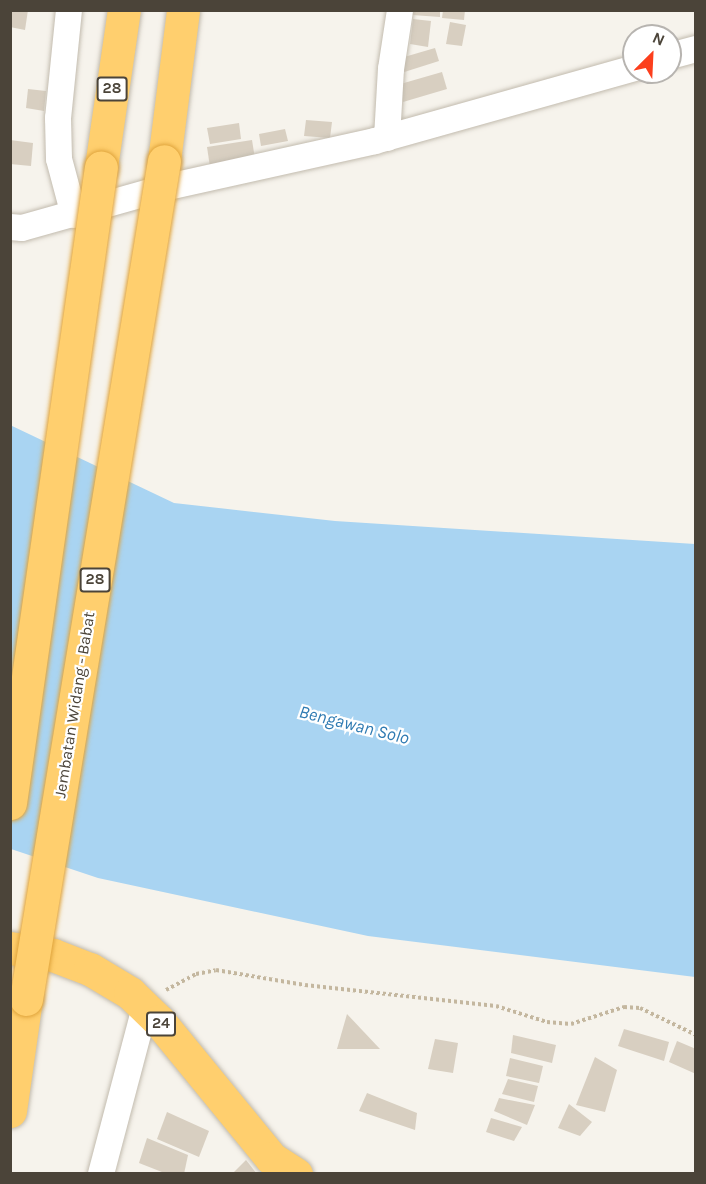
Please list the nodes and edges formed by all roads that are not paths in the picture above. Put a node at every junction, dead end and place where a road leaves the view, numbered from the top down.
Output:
1 (69, 10) edge
2 (124, 10) edge
3 (183, 10) edge
4 (400, 10) edge
5 (622, 71) edge
6 (387, 138) junction
7 (74, 215) junction
8 (10, 227) edge
9 (10, 803) edge
10 (10, 948) edge
11 (151, 1001) junction
12 (10, 1111) edge
13 (280, 1168) edge
14 (101, 1173) edge

1 - 7 street
2 - 9 highway, 28, bridge
3 - 12 highway, Jembatan Widang - Babat / 28, bridge
4 - 6 street
5 - 6 street
6 - 7 street
7 - 8 street
10 - 11 highway, 24
11 - 13 highway, 24
11 - 14 street

